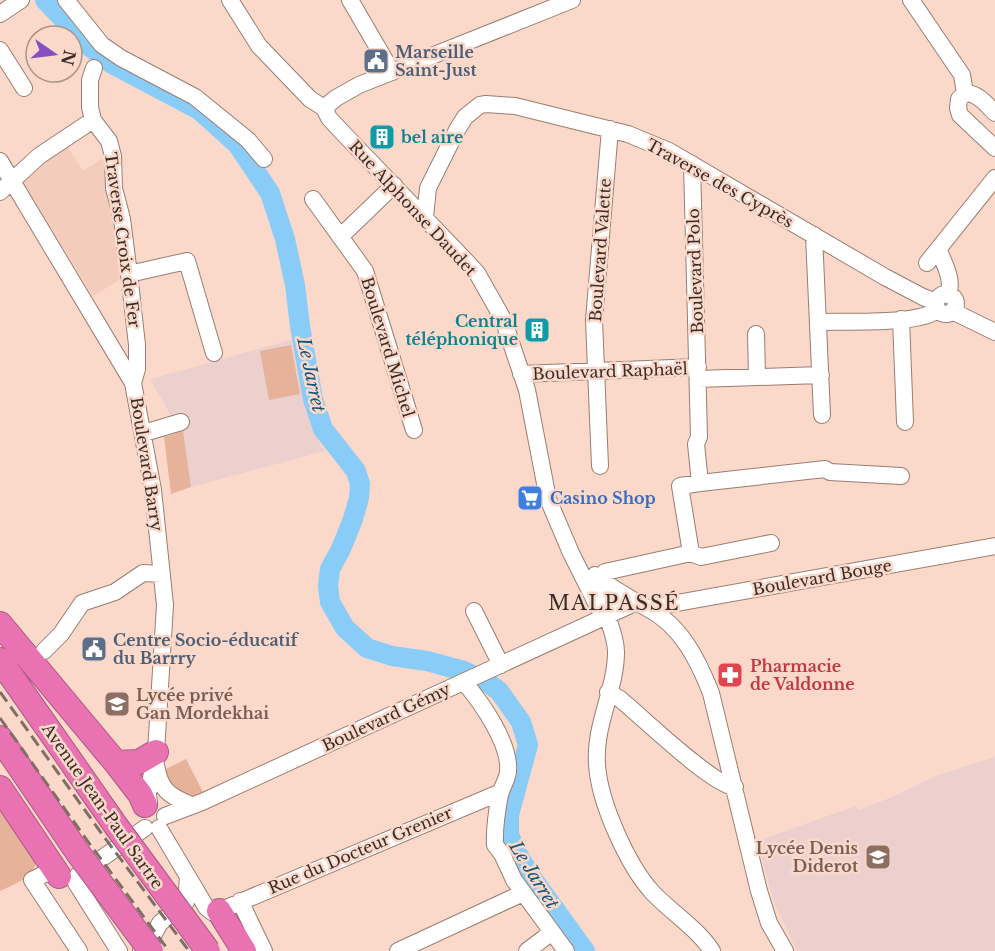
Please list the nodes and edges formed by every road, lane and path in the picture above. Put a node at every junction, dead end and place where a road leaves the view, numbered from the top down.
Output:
1 (21, 0) edge
2 (66, 0) edge
3 (230, 0) edge
4 (350, 0) edge
5 (572, 0) edge
6 (911, 0) edge
7 (0, 14) edge
8 (0, 50) edge
9 (94, 68) dead end
10 (392, 72) junction
11 (24, 88) dead end
12 (965, 93) junction
13 (324, 108) junction
14 (995, 113) edge
15 (93, 120) junction
16 (610, 129) junction
17 (995, 148) edge
18 (264, 159) dead end
19 (0, 161) edge
20 (692, 164) junction
21 (995, 178) edge
22 (6, 187) edge
23 (428, 188) junction
24 (398, 189) junction
25 (989, 197) edge
26 (314, 199) dead end
27 (425, 217) junction
28 (814, 235) junction
29 (340, 237) junction
30 (939, 249) junction
31 (927, 263) dead end
32 (129, 274) junction
33 (943, 304) junction
34 (901, 320) junction
35 (819, 322) junction
36 (995, 332) edge
37 (756, 334) dead end
38 (214, 353) dead end
39 (596, 371) junction
40 (698, 373) junction
41 (521, 374) junction
42 (821, 375) junction
43 (758, 377) junction
44 (134, 383) junction
45 (822, 415) dead end
46 (182, 422) dead end
47 (905, 422) dead end
48 (414, 430) dead end
49 (144, 433) junction
50 (600, 466) dead end
51 (901, 476) dead end
52 (700, 483) junction
53 (546, 484) junction
54 (771, 543) dead end
55 (995, 546) edge
56 (691, 553) junction
57 (162, 574) junction
58 (601, 580) junction
59 (643, 605) junction
60 (474, 611) dead end
61 (606, 617) junction
62 (0, 624) edge
63 (44, 651) dead end
64 (0, 660) edge
65 (496, 668) junction
66 (464, 682) junction
67 (608, 693) junction
68 (0, 738) edge
69 (156, 755) junction
70 (116, 763) junction
71 (158, 779) junction
72 (735, 787) junction
73 (0, 789) edge
74 (501, 792) junction
75 (191, 805) junction
76 (154, 814) junction
77 (56, 873) junction
78 (188, 877) junction
79 (523, 893) junction
80 (222, 906) junction
81 (552, 932) junction
82 (114, 948) edge
83 (79, 951) edge
84 (144, 951) edge
85 (208, 951) edge
86 (244, 951) edge
87 (264, 951) edge
88 (398, 951) edge
89 (527, 951) edge
90 (566, 951) edge
91 (712, 951) edge
92 (785, 951) edge

1 - 7 street
2 - 18 street
3 - 13 street, Rue Alphonse Daudet
4 - 10 street
5 - 10 street
6 - 12 street
8 - 11 street
9 - 15 street, Traverse Croix de Fer
10 - 13 street
12 - 14 street
12 - 17 street
13 - 24 street, Rue Alphonse Daudet
15 - 22 street
15 - 32 street, Traverse Croix de Fer
16 - 20 street, Traverse des Cyprès
16 - 23 street, Traverse des Cyprès
16 - 39 street, Boulevard Valette
19 - 22 street, Boulevard Barry
20 - 28 street, Traverse des Cyprès
20 - 40 street, Boulevard Polo
21 - 25 street
22 - 44 street, Boulevard Barry
23 - 24 street
23 - 27 street, Traverse des Cyprès
24 - 27 street, Rue Alphonse Daudet
24 - 29 street
25 - 30 street
26 - 29 street, Boulevard Michel
27 - 41 street, Rue Alphonse Daudet
28 - 33 street, Traverse des Cyprès
28 - 35 street
29 - 48 street, Boulevard Michel
30 - 31 street
30 - 33 street
32 - 38 street
32 - 44 street, Traverse Croix de Fer
33 - 34 street
33 - 36 street, Traverse des Cyprès
34 - 35 street
34 - 47 street
35 - 42 street
37 - 43 street
39 - 40 street, Boulevard Raphaël
39 - 41 street, Boulevard Raphaël
39 - 50 street, Boulevard Valette
40 - 43 street, Boulevard Raphaël
40 - 52 street, Boulevard Polo
41 - 53 street, Rue Alphonse Daudet
42 - 43 street, Boulevard Raphaël
42 - 45 street
44 - 49 street, Boulevard Barry
46 - 49 street
49 - 57 street, Boulevard Barry
51 - 52 street
52 - 56 street
53 - 58 street, Rue Alphonse Daudet
53 - 61 street, Rue Alphonse Daudet
54 - 56 street
55 - 59 street, Boulevard Bouge
56 - 58 street
57 - 63 street
57 - 69 street, Boulevard Barry
58 - 59 street
58 - 61 street
59 - 61 street, Boulevard Bouge
59 - 72 street
60 - 65 street
61 - 65 street, Boulevard Gémy
61 - 67 street
62 - 70 highway
64 - 85 highway, Avenue Jean-Paul Sartre, bridge
65 - 66 street, Boulevard Gémy
66 - 74 street
66 - 75 street, Boulevard Gémy
67 - 72 street
67 - 91 street
68 - 84 highway, bridge
69 - 70 highway
69 - 71 street
69 - 76 street, Boulevard Barry
70 - 76 highway
71 - 75 street
71 - 76 street
72 - 92 street
73 - 77 highway
74 - 79 street
74 - 80 street, Rue du Docteur Grenier
75 - 76 street, Boulevard Gémy
76 - 78 street
76 - 82 street, Boulevard Gémy
77 - 82 street
77 - 83 street
78 - 80 street
78 - 84 street
79 - 81 street
79 - 88 street
80 - 86 highway
80 - 87 street
81 - 89 street
81 - 90 street
82 - 84 street

